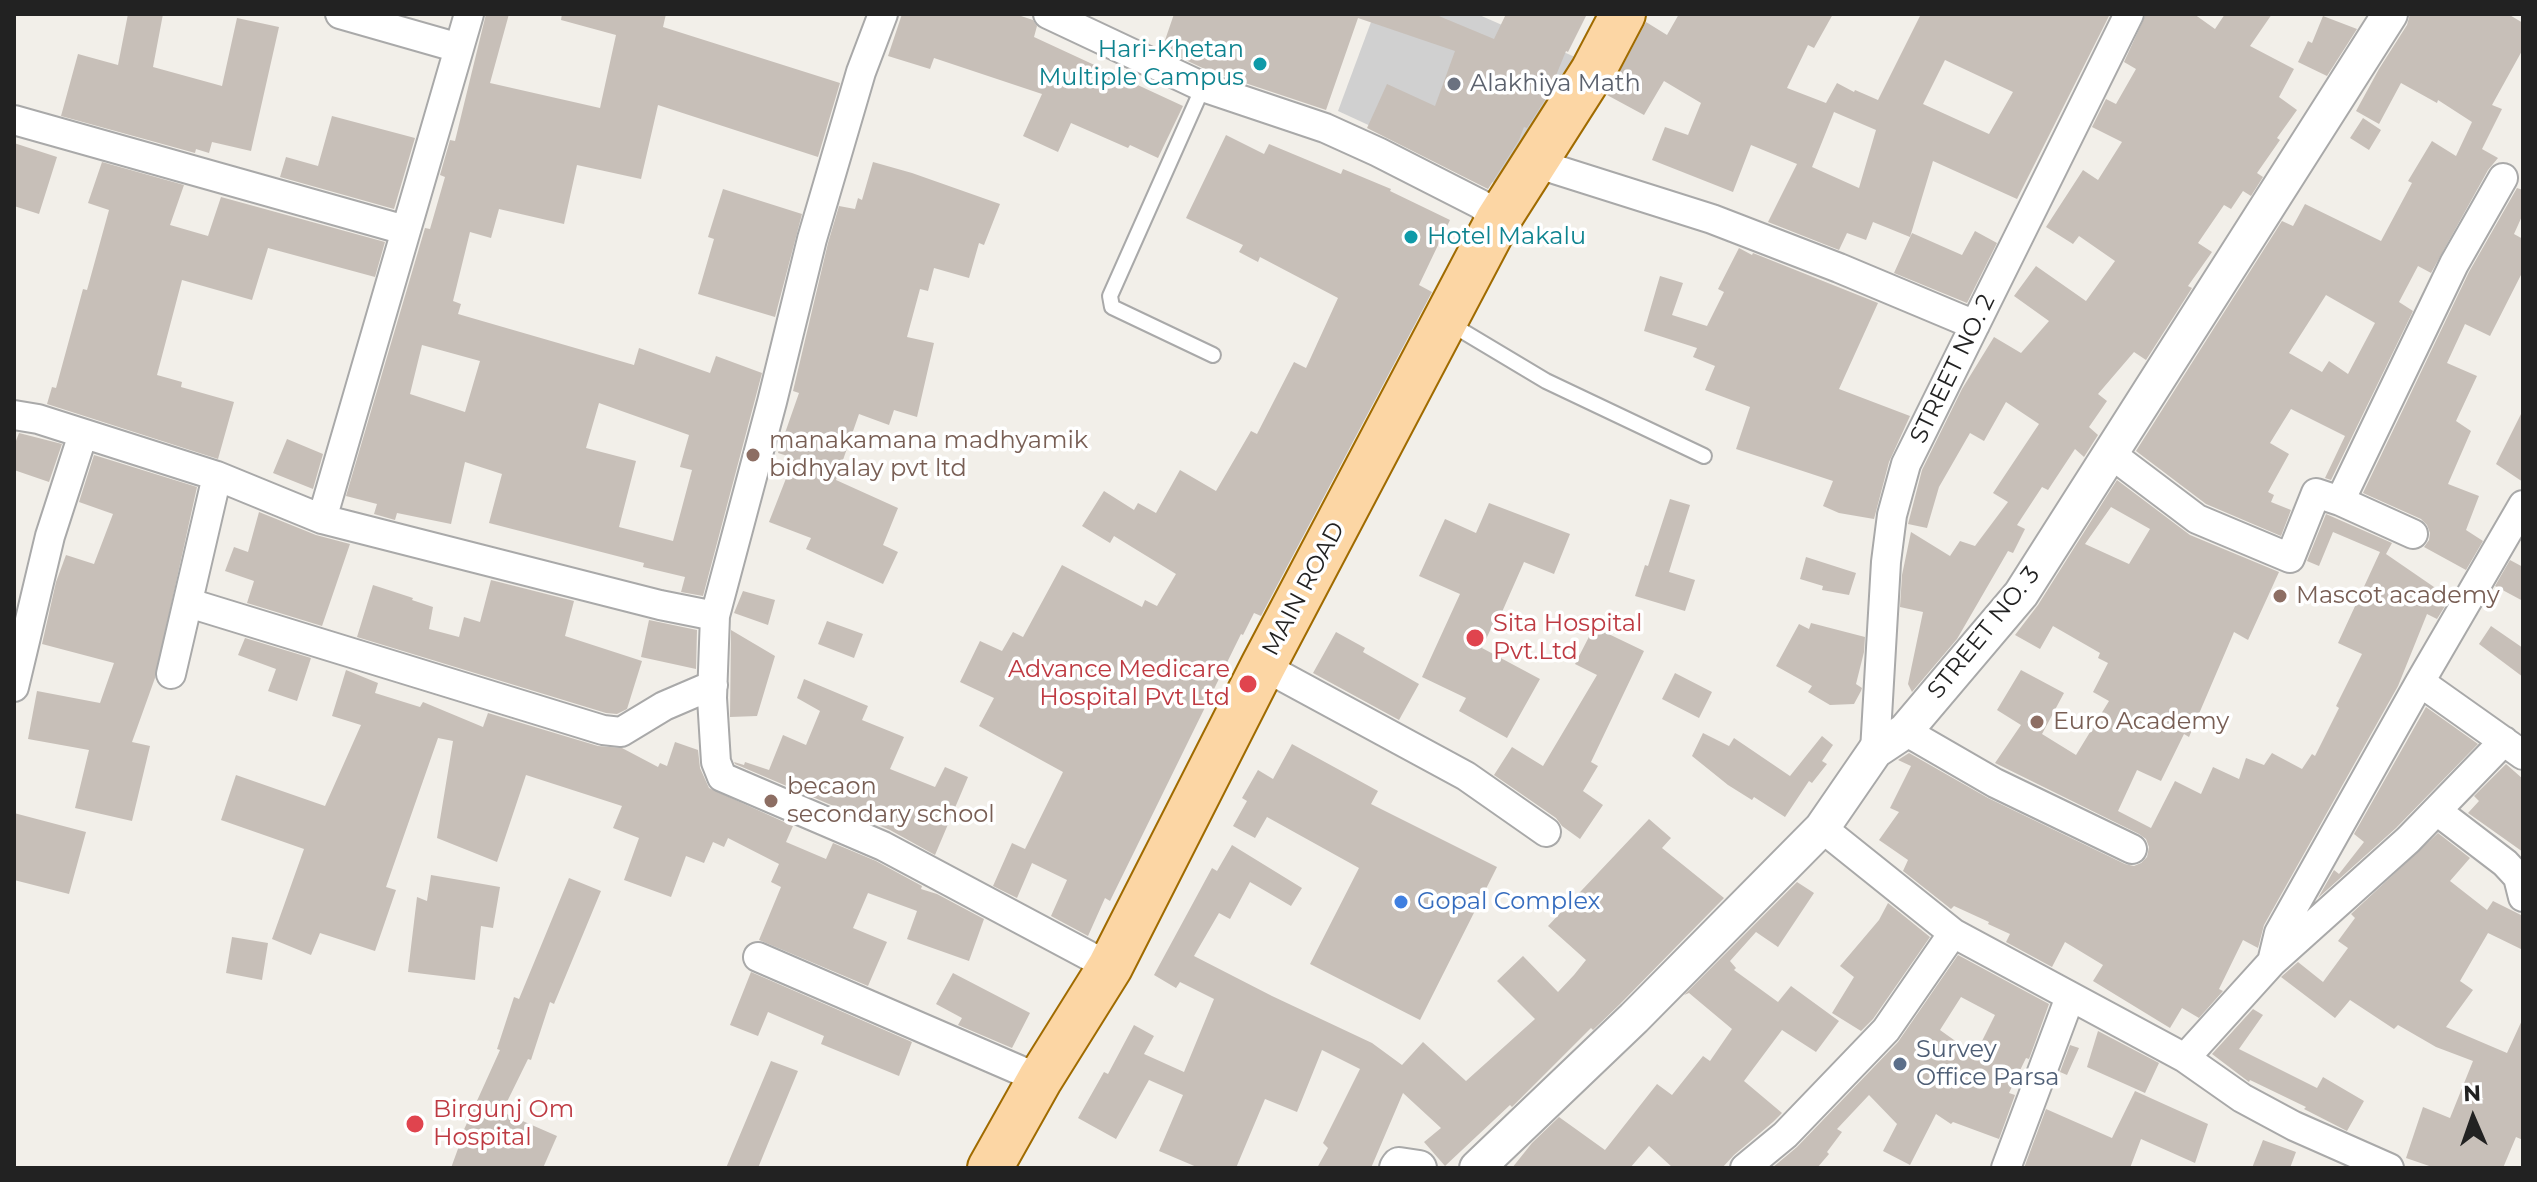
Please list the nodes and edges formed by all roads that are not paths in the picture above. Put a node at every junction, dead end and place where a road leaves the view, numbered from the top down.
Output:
1 (340, 14) edge
2 (469, 14) edge
3 (883, 14) edge
4 (1623, 14) edge
5 (2129, 14) edge
6 (2390, 14) edge
7 (1053, 15) edge
8 (459, 48) junction
9 (1203, 87) junction
10 (14, 120) edge
11 (1535, 163) junction
12 (2503, 178) dead end
13 (1498, 220) junction
14 (405, 230) junction
15 (1445, 321) junction
16 (1975, 325) junction
17 (1213, 355) dead end
18 (14, 415) edge
19 (83, 434) junction
20 (2111, 454) junction
21 (1704, 456) dead end
22 (217, 476) junction
23 (2340, 501) junction
24 (2523, 505) edge
25 (322, 519) junction
26 (2413, 534) dead end
27 (189, 603) junction
28 (715, 616) junction
29 (1263, 666) junction
30 (171, 674) dead end
31 (2420, 682) junction
32 (713, 685) junction
33 (14, 687) edge
34 (1905, 731) junction
35 (2514, 748) edge
36 (1875, 751) junction
37 (2437, 811) junction
38 (1822, 828) junction
39 (1546, 832) dead end
40 (2132, 849) dead end
41 (2523, 897) edge
42 (1953, 933) junction
43 (758, 957) dead end
44 (2272, 962) junction
45 (1110, 967) junction
46 (2070, 997) junction
47 (2185, 1058) junction
48 (1040, 1079) junction
49 (990, 1168) edge
50 (1397, 1168) edge
51 (1419, 1168) edge
52 (1477, 1168) edge
53 (1745, 1168) edge
54 (2006, 1168) edge
55 (2389, 1168) edge

1 - 8 street
2 - 8 street
3 - 28 street
4 - 11 main road, MAIN ROAD
5 - 16 street, STREET NO. 2
6 - 20 street, STREET NO. 3
7 - 9 street
8 - 14 street
9 - 13 street
9 - 17 lane
10 - 14 street
11 - 13 main road, MAIN ROAD
11 - 16 street
12 - 23 street
13 - 15 main road, MAIN ROAD
14 - 25 street
15 - 21 lane
15 - 29 main road, MAIN ROAD
16 - 36 street, STREET NO. 2
18 - 19 street
19 - 22 street
19 - 33 street
20 - 23 street
20 - 34 street, STREET NO. 3
22 - 25 street
22 - 27 street
23 - 26 street
24 - 31 street
25 - 28 street
27 - 30 street
27 - 32 street
28 - 32 street
29 - 39 street
29 - 45 main road, MAIN ROAD
31 - 35 street
31 - 44 street
32 - 45 street
34 - 36 street, STREET NO. 3
34 - 40 street
35 - 37 street
36 - 38 street, STREET NO. 3
37 - 41 street
37 - 44 street
38 - 42 street
38 - 52 street, STREET NO. 3
42 - 46 street
42 - 53 street
43 - 48 street
44 - 47 street
45 - 48 main road, MAIN ROAD
46 - 47 street
46 - 54 street
47 - 55 street
48 - 49 main road, MAIN ROAD
50 - 51 street

